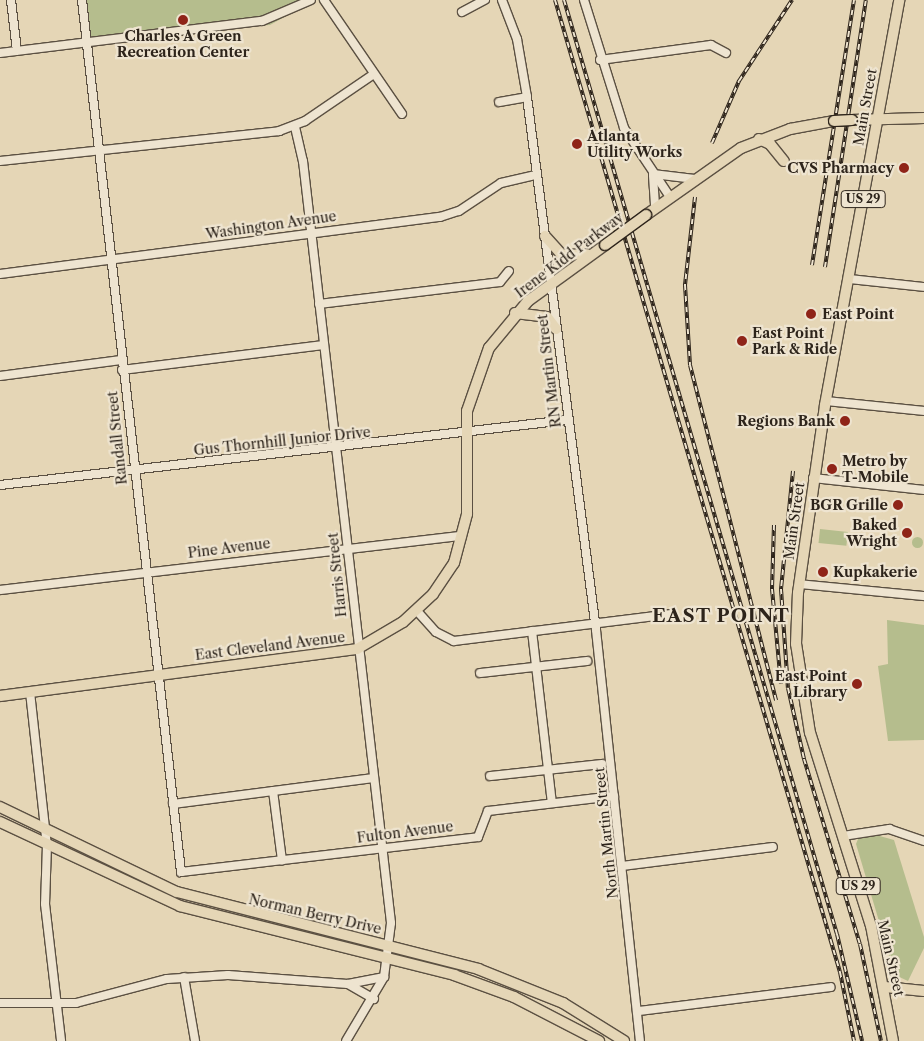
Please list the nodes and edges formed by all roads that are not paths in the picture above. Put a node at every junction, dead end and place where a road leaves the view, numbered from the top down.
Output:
1 (11, 0) edge
2 (82, 0) edge
3 (310, 0) edge
4 (324, 0) edge
5 (485, 0) edge
6 (502, 0) edge
7 (584, 0) edge
8 (899, 0) edge
9 (462, 12) dead end
10 (87, 42) junction
11 (17, 51) junction
12 (0, 53) edge
13 (726, 53) dead end
14 (600, 60) junction
15 (374, 74) junction
16 (527, 97) junction
17 (499, 102) dead end
18 (402, 114) dead end
19 (924, 118) edge
20 (877, 119) junction
21 (295, 126) junction
22 (759, 139) junction
23 (99, 149) junction
24 (0, 161) edge
25 (784, 161) dead end
26 (653, 174) junction
27 (537, 175) junction
28 (695, 179) junction
29 (670, 197) junction
30 (655, 208) junction
31 (311, 233) junction
32 (545, 236) junction
33 (602, 247) junction
34 (110, 262) junction
35 (509, 271) dead end
36 (0, 274) edge
37 (849, 279) junction
38 (551, 284) junction
39 (924, 287) edge
40 (319, 304) junction
41 (515, 313) junction
42 (556, 329) junction
43 (323, 345) junction
44 (121, 360) junction
45 (122, 370) junction
46 (0, 376) edge
47 (826, 401) junction
48 (924, 412) edge
49 (567, 420) junction
50 (466, 433) junction
51 (335, 447) junction
52 (133, 470) junction
53 (814, 478) junction
54 (0, 485) edge
55 (924, 490) edge
56 (462, 536) junction
57 (347, 547) junction
58 (145, 571) junction
59 (799, 584) junction
60 (0, 590) edge
61 (924, 596) edge
62 (417, 611) junction
63 (670, 614) dead end
64 (592, 623) junction
65 (532, 631) junction
66 (357, 650) junction
67 (587, 661) dead end
68 (536, 667) junction
69 (157, 674) junction
70 (480, 674) dead end
71 (30, 692) junction
72 (0, 696) edge
73 (602, 764) dead end
74 (548, 770) junction
75 (490, 776) dead end
76 (373, 778) junction
77 (273, 791) junction
78 (614, 796) junction
79 (552, 803) junction
80 (173, 804) junction
81 (0, 807) edge
82 (0, 822) edge
83 (44, 828) junction
84 (842, 836) junction
85 (924, 841) edge
86 (47, 845) junction
87 (773, 847) dead end
88 (382, 848) junction
89 (282, 860) junction
90 (622, 866) junction
91 (181, 872) joint
92 (390, 946) junction
93 (387, 958) junction
94 (384, 977) junction
95 (184, 978) junction
96 (348, 984) junction
97 (885, 987) junction
98 (831, 988) dead end
99 (924, 991) edge
100 (374, 1000) junction
101 (0, 1003) edge
102 (57, 1004) junction
103 (640, 1011) junction
104 (61, 1041) edge
105 (195, 1041) edge
106 (346, 1041) edge
107 (599, 1041) edge
108 (624, 1041) edge
109 (640, 1041) edge
110 (893, 1041) edge

1 - 11 street
2 - 10 street, Randall Street
3 - 10 street
4 - 15 street
5 - 9 street
6 - 16 street, RN Martin Street
7 - 14 street
8 - 20 main road, Main Street / US 29
10 - 11 street
10 - 23 street, Randall Street
11 - 12 street
13 - 14 street
14 - 26 street
15 - 18 street
15 - 21 street
16 - 17 street
16 - 27 street, RN Martin Street
19 - 20 main road
20 - 22 main road, Irene Kidd Parkway, bridge
20 - 37 main road, Main Street / US 29
21 - 23 street
21 - 31 street, Harris Street
22 - 25 main road
22 - 28 main road, Irene Kidd Parkway
23 - 24 street
23 - 34 street, Randall Street
26 - 28 street
26 - 29 street
26 - 30 street
27 - 31 street, Washington Avenue
27 - 32 street, RN Martin Street
28 - 29 main road, Irene Kidd Parkway
29 - 30 main road, Irene Kidd Parkway
30 - 33 main road, Irene Kidd Parkway, bridge
31 - 34 street, Washington Avenue
31 - 40 street, Harris Street
32 - 33 main road
32 - 38 street, RN Martin Street
33 - 38 main road, Irene Kidd Parkway
34 - 36 street, Washington Avenue
34 - 44 street, Randall Street
35 - 40 street
37 - 39 street
37 - 47 main road, Main Street / US 29
38 - 41 main road, Irene Kidd Parkway
38 - 42 street, RN Martin Street
40 - 43 street, Harris Street
41 - 42 main road
41 - 50 main road, Irene Kidd Parkway
42 - 49 street, RN Martin Street
43 - 45 street
43 - 51 street, Harris Street
44 - 45 street, Randall Street
44 - 46 street
45 - 52 street, Randall Street
47 - 48 street
47 - 53 main road, Main Street / US 29
49 - 50 street, Gus Thornhill Junior Drive
49 - 64 street, RN Martin Street
50 - 51 street, Gus Thornhill Junior Drive
50 - 56 main road, Irene Kidd Parkway
51 - 52 street, Gus Thornhill Junior Drive
51 - 57 street, Harris Street
52 - 54 street, Gus Thornhill Junior Drive
52 - 58 street, Randall Street
53 - 55 street
53 - 59 main road, Main Street / US 29
56 - 57 street, Pine Avenue
56 - 62 main road, Irene Kidd Parkway
57 - 58 street, Pine Avenue
57 - 66 street, Harris Street
58 - 60 street, Pine Avenue
58 - 69 street, Randall Street
59 - 61 street
59 - 84 main road, Main Street / US 29
62 - 65 street
62 - 66 main road, East Cleveland Avenue
63 - 64 street
64 - 65 street
64 - 78 street, North Martin Street
65 - 68 street
66 - 69 main road, East Cleveland Avenue
66 - 76 street, Harris Street
67 - 68 street
68 - 70 street
68 - 74 street
69 - 71 main road, East Cleveland Avenue
69 - 80 street, Randall Street
71 - 72 main road, East Cleveland Avenue
71 - 83 street
73 - 74 street
74 - 75 street
74 - 79 street
76 - 77 street
76 - 88 street, Harris Street
77 - 80 street
77 - 89 street
78 - 79 street, Fulton Avenue
78 - 90 street, North Martin Street
79 - 88 street, Fulton Avenue
80 - 91 street, Randall Street
81 - 83 main road, Norman Berry Drive
82 - 86 main road, Norman Berry Drive
83 - 86 street
83 - 92 main road, Norman Berry Drive
84 - 85 street
84 - 97 main road, Main Street / US 29
86 - 93 main road, Norman Berry Drive
86 - 102 street
87 - 90 street
88 - 89 street, Fulton Avenue
88 - 92 street, Harris Street
89 - 91 street, Fulton Avenue
90 - 103 street, North Martin Street
92 - 93 street, Harris Street
92 - 108 main road, Norman Berry Drive
93 - 94 street, Harris Street
93 - 107 main road, Norman Berry Drive
94 - 96 street
94 - 100 street, Harris Street
95 - 96 street
95 - 102 street
95 - 105 street
96 - 100 street
97 - 99 main road
97 - 110 main road, Main Street / US 29
98 - 103 street
100 - 106 street, Harris Street
101 - 102 street
102 - 104 street
103 - 109 street, North Martin Street

